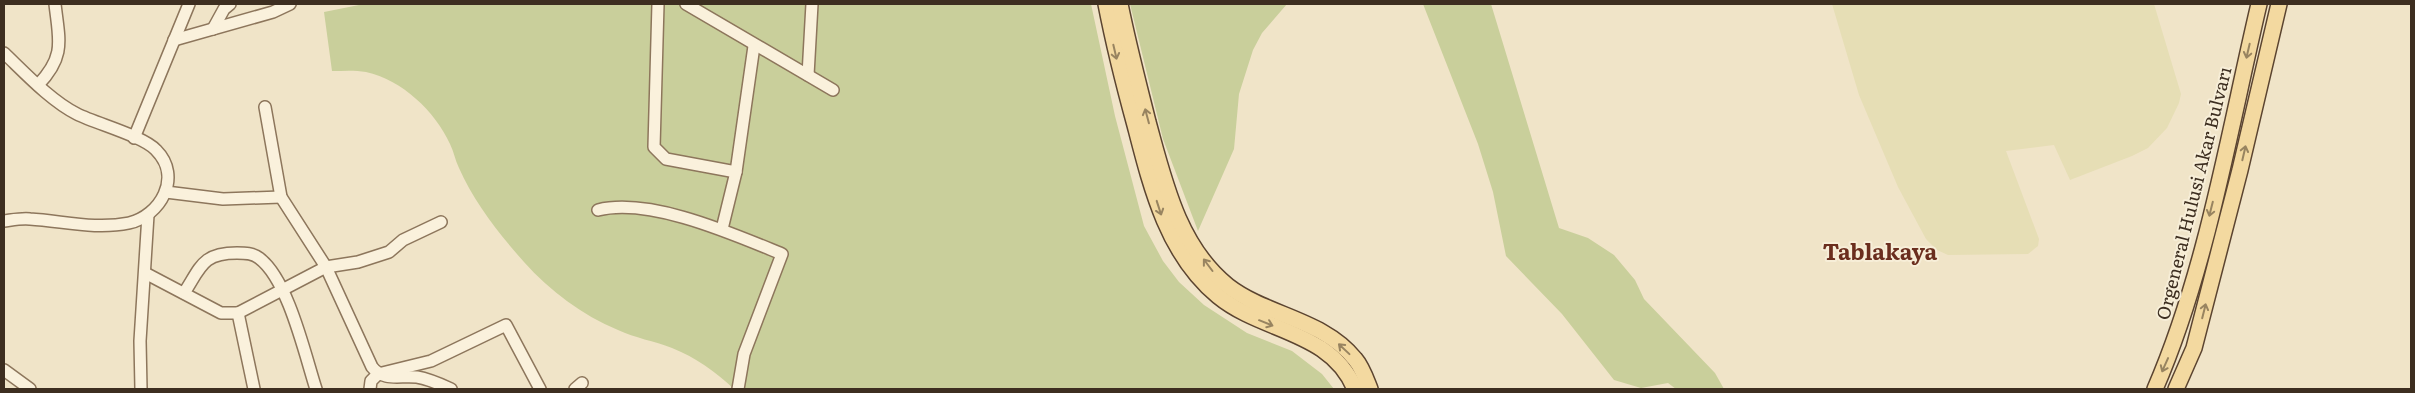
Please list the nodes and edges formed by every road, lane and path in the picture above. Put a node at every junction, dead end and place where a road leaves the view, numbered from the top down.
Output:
1 (54, 4) edge
2 (189, 4) edge
3 (230, 4) edge
4 (290, 4) edge
5 (658, 4) edge
6 (686, 4) edge
7 (812, 4) edge
8 (1106, 4) edge
9 (1120, 4) edge
10 (2259, 4) edge
11 (2279, 4) edge
12 (213, 29) junction
13 (174, 40) junction
14 (754, 46) junction
15 (4, 53) edge
16 (808, 76) junction
17 (38, 85) junction
18 (833, 90) dead end
19 (265, 107) dead end
20 (134, 138) junction
21 (736, 172) junction
22 (166, 192) junction
23 (281, 198) junction
24 (598, 210) dead end
25 (148, 215) junction
26 (4, 222) edge
27 (442, 222) dead end
28 (722, 229) junction
29 (326, 268) junction
30 (145, 273) junction
31 (284, 290) junction
32 (184, 293) junction
33 (238, 313) junction
34 (4, 370) edge
35 (378, 374) junction
36 (30, 389) edge
37 (141, 389) edge
38 (254, 389) edge
39 (316, 389) edge
40 (370, 389) edge
41 (451, 389) edge
42 (540, 389) edge
43 (738, 389) edge
44 (1355, 389) edge
45 (1370, 389) edge
46 (2155, 389) edge
47 (2176, 389) edge

1 - 17 street
2 - 13 street
3 - 12 street
4 - 12 street
5 - 21 street
6 - 14 street
7 - 16 street
8 -> 44 main road
45 -> 9 main road
10 -> 46 main road, Orgeneral Hulusi Akar Bulvarı
47 -> 11 main road
12 - 13 street
13 - 20 street
14 - 16 street
14 - 21 street
15 - 17 street
16 - 18 street
17 - 20 street
19 - 23 street
20 - 22 street
21 - 28 street
22 - 23 street
22 - 25 street
23 - 29 street
24 - 28 street
25 - 26 street
25 - 30 street
27 - 29 street
28 - 43 street
29 - 31 street
29 - 35 street
30 - 32 street
30 - 37 street
31 - 32 street
31 - 33 street
31 - 39 street
32 - 33 street
33 - 38 street
34 - 36 street
35 - 40 street
35 - 41 street
35 - 42 street

